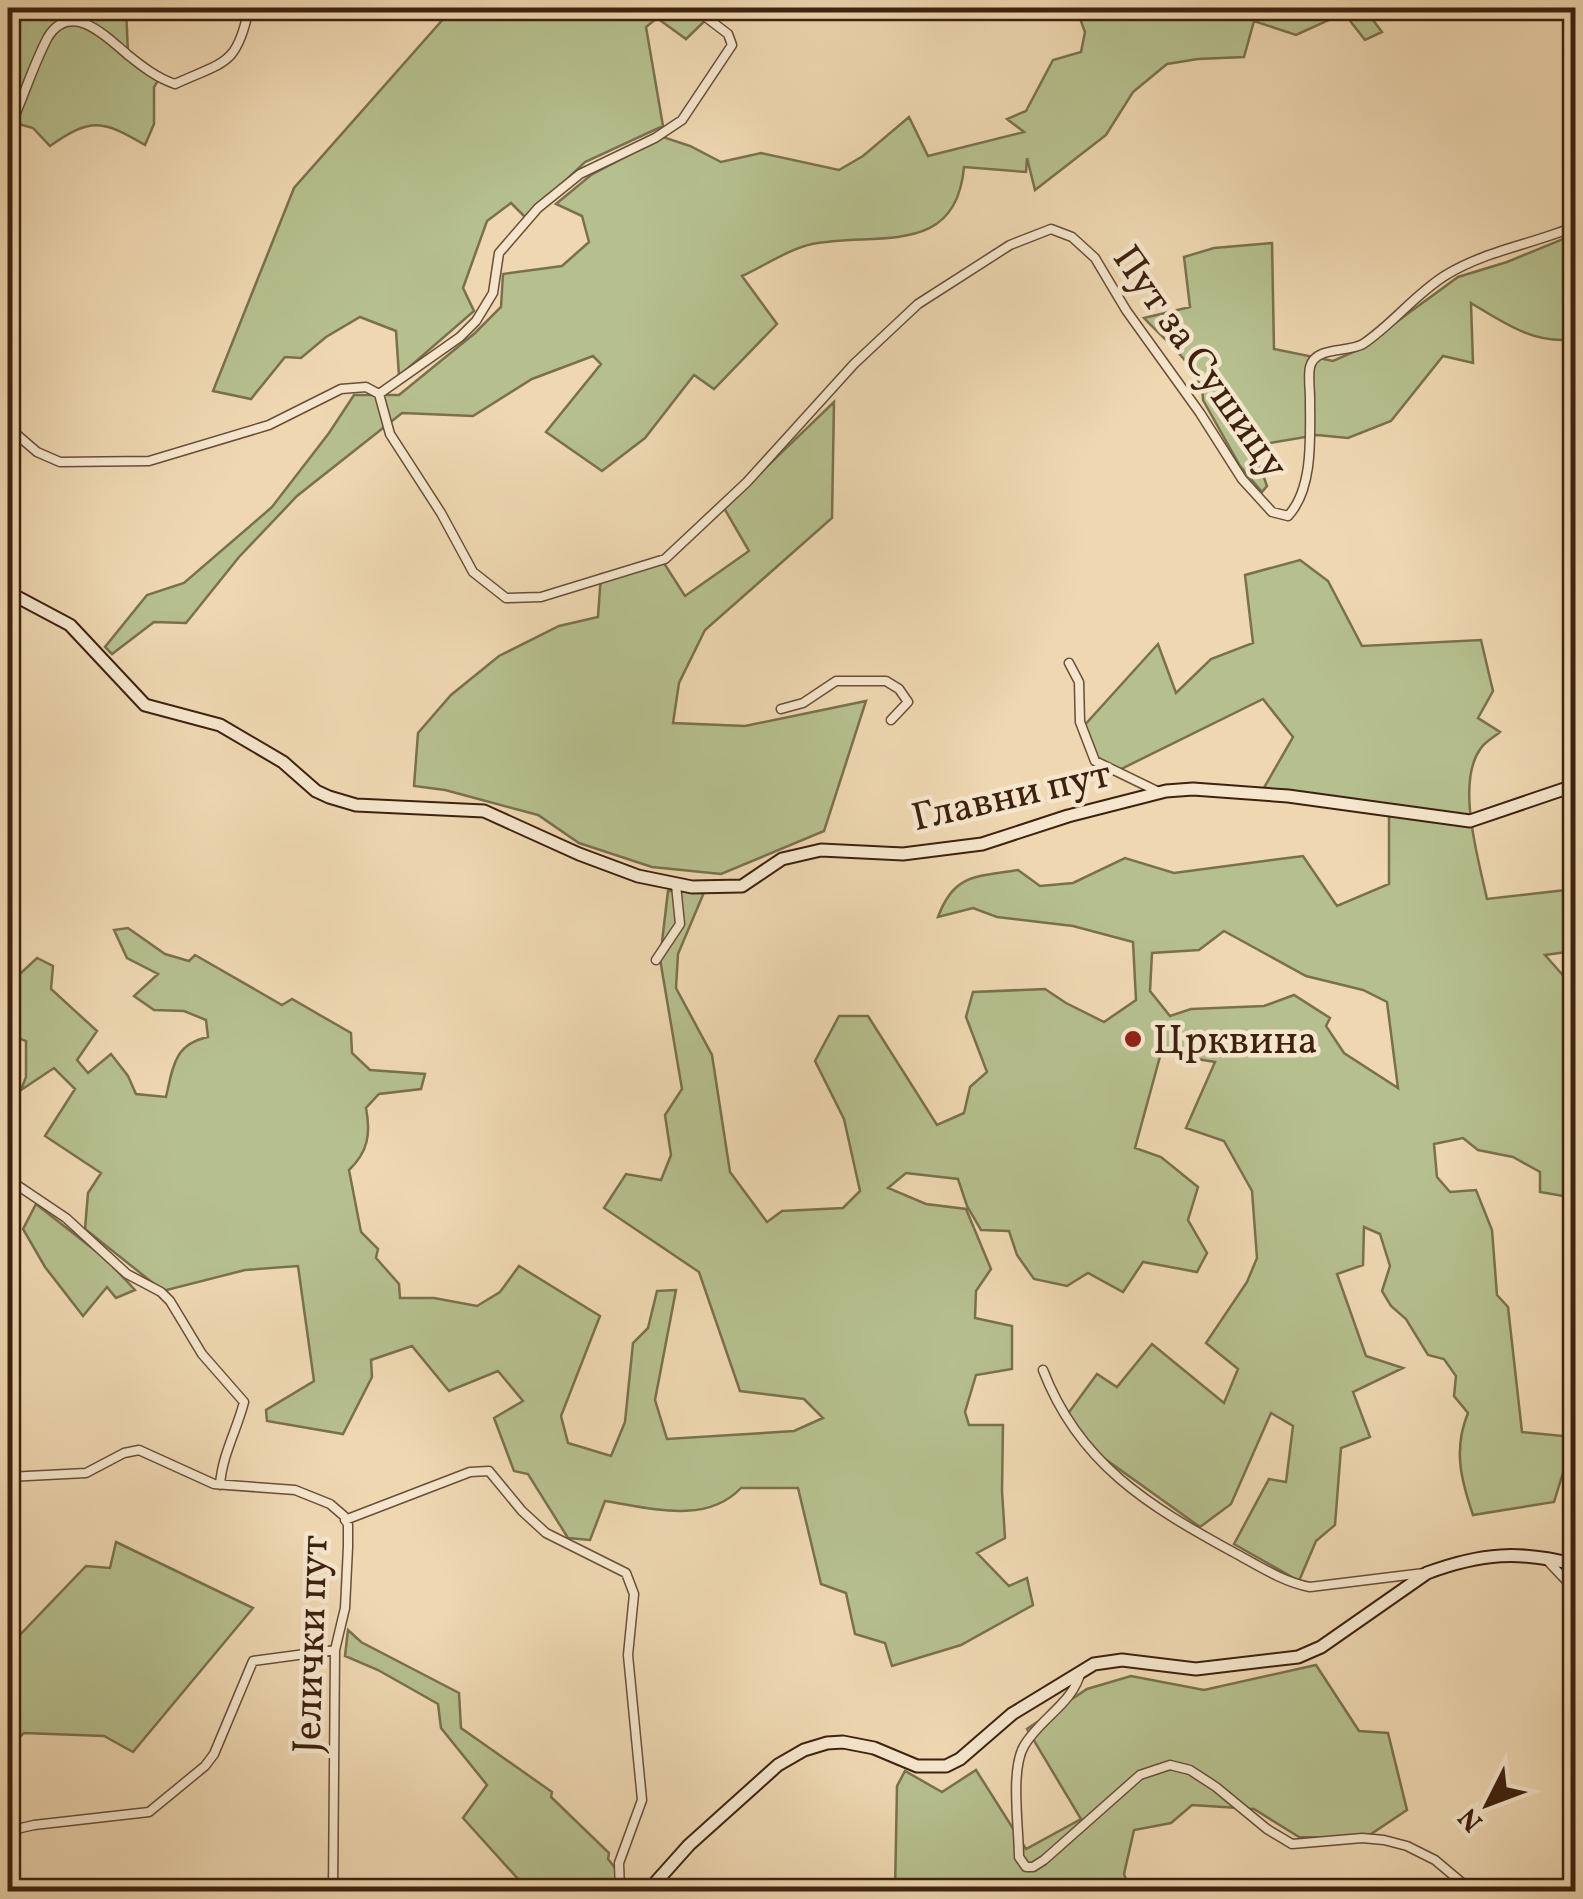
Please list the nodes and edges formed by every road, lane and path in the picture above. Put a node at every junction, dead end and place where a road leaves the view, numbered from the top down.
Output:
1 (249, 8) edge
2 (694, 8) edge
3 (8, 131) edge
4 (1576, 226) edge
5 (378, 394) junction
6 (8, 427) edge
7 (8, 592) edge
8 (1069, 663) dead end
9 (781, 709) dead end
10 (891, 720) dead end
11 (1576, 785) edge
12 (1159, 792) junction
13 (676, 885) junction
14 (656, 960) dead end
15 (8, 1179) edge
16 (1043, 1370) dead end
17 (8, 1477) edge
18 (220, 1485) junction
19 (346, 1520) junction
20 (1543, 1556) junction
21 (1576, 1565) edge
22 (1427, 1573) junction
23 (1576, 1591) edge
24 (336, 1650) junction
25 (1081, 1669) junction
26 (8, 1831) edge
27 (333, 1892) edge
28 (620, 1892) edge
29 (647, 1892) edge
30 (1473, 1892) edge

1 - 3 street
2 - 5 street
4 - 5 street, Пут за Сушицу
5 - 6 street
7 - 13 street, Главни пут
8 - 12 street
9 - 10 street
11 - 12 street, Главни пут
12 - 13 street, Главни пут
13 - 14 street
15 - 18 street
16 - 22 street
17 - 18 street, Јелички пут
18 - 19 street, Јелички пут
19 - 24 street, Јелички пут
19 - 28 street
20 - 21 street
20 - 22 street
20 - 23 street
22 - 25 street
24 - 26 street
24 - 27 street, Јелички пут
25 - 29 street
25 - 30 street

